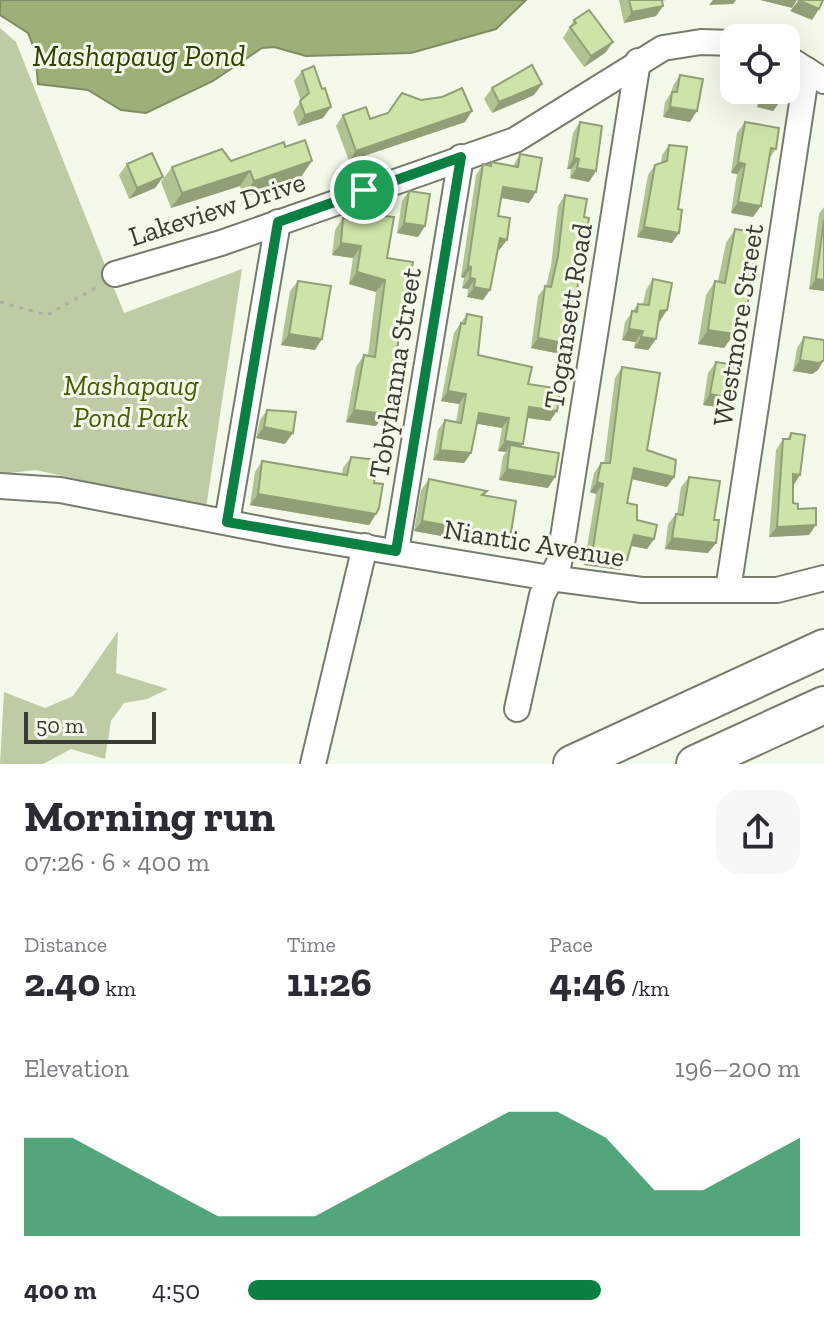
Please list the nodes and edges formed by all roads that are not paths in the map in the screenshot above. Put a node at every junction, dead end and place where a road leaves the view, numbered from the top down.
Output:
1 (720, 43) edge
2 (638, 61) junction
3 (816, 75) edge
4 (461, 157) junction
5 (278, 222) junction
6 (108, 279) road end
7 (0, 486) edge
8 (227, 522) junction
9 (365, 546) junction
10 (396, 551) junction
11 (550, 578) junction
12 (824, 578) edge
13 (728, 590) junction
14 (824, 648) edge
15 (824, 705) edge
16 (517, 709) dead end
17 (313, 764) edge
18 (572, 764) edge
19 (695, 764) edge

1 - 2 street, Lakeview Drive
2 - 4 street, Lakeview Drive
2 - 11 street, Togansett Road
3 - 13 street, Westmore Street
4 - 5 street, Lakeview Drive
4 - 10 street, Tobyhanna Street
5 - 6 street, Lakeview Drive
5 - 8 street
7 - 8 street, Niantic Avenue
8 - 9 street, Niantic Avenue
9 - 10 street, Niantic Avenue
9 - 17 street
10 - 11 street, Niantic Avenue
11 - 13 street, Niantic Avenue
11 - 16 street, Togansett Road
12 - 13 street, Niantic Avenue
14 - 18 highway
15 - 19 highway

